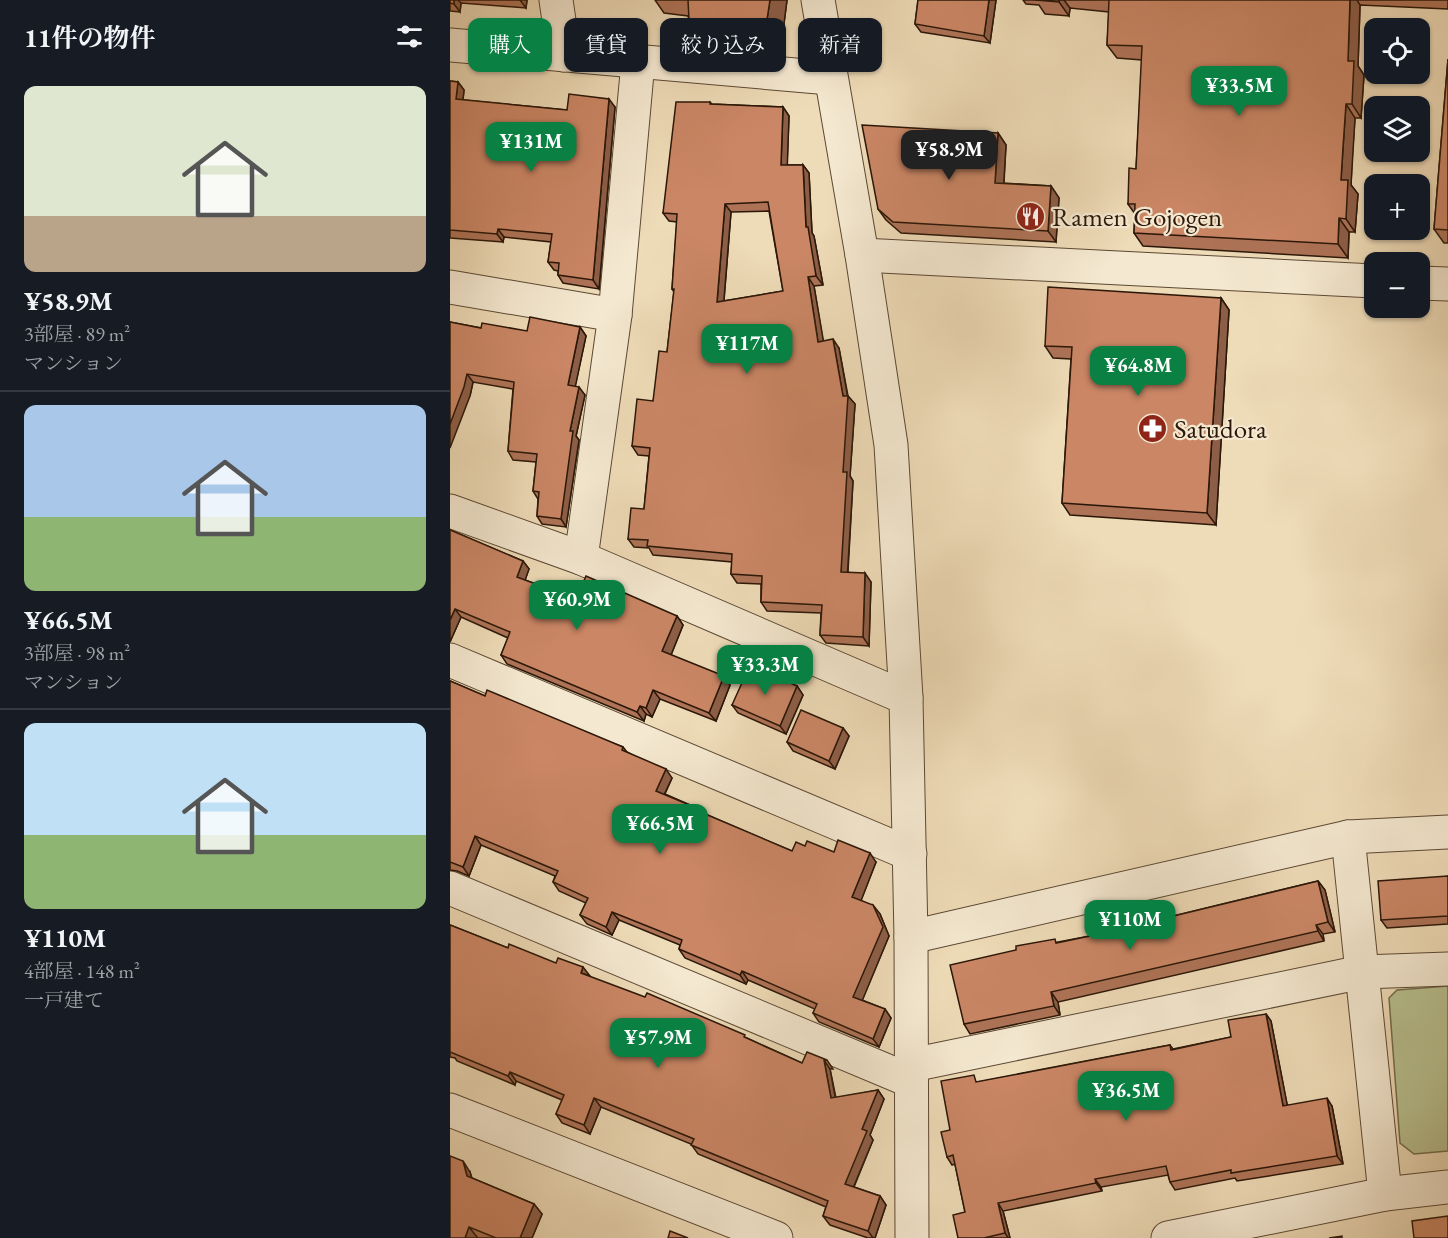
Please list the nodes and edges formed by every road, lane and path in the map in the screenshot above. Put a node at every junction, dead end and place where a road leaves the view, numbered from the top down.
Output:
1 (556, 0) edge
2 (818, 0) edge
3 (450, 45) edge
4 (564, 55) joint
5 (648, 63) edge
6 (637, 72) edge
7 (830, 78) junction
8 (862, 255) junction
9 (1364, 280) edge
10 (1430, 283) edge
11 (1448, 284) edge
12 (450, 287) edge
13 (615, 315) junction
14 (450, 510) edge
15 (581, 558) junction
16 (450, 660) edge
17 (906, 698) junction
18 (1448, 832) edge
19 (1348, 837) junction
20 (909, 854) junction
21 (450, 888) edge
22 (911, 937) junction
23 (1448, 969) edge
24 (1362, 972) junction
25 (911, 1073) junction
26 (450, 1110) edge
27 (1448, 1187) edge
28 (1385, 1194) junction
29 (776, 1238) edge
30 (912, 1238) edge
31 (1167, 1238) edge

1 - 4 street
2 - 7 street
3 - 4 street
5 - 7 street
6 - 13 street
7 - 8 street
8 - 9 street
8 - 17 street
10 - 11 street
12 - 13 street
13 - 15 street
14 - 15 street
15 - 17 street
16 - 20 street
17 - 20 street
18 - 19 street
19 - 22 street
19 - 24 street
20 - 22 street
21 - 25 street
22 - 25 street
23 - 24 street
24 - 25 street
24 - 28 street
25 - 30 street
26 - 29 street
27 - 28 street
28 - 31 street

